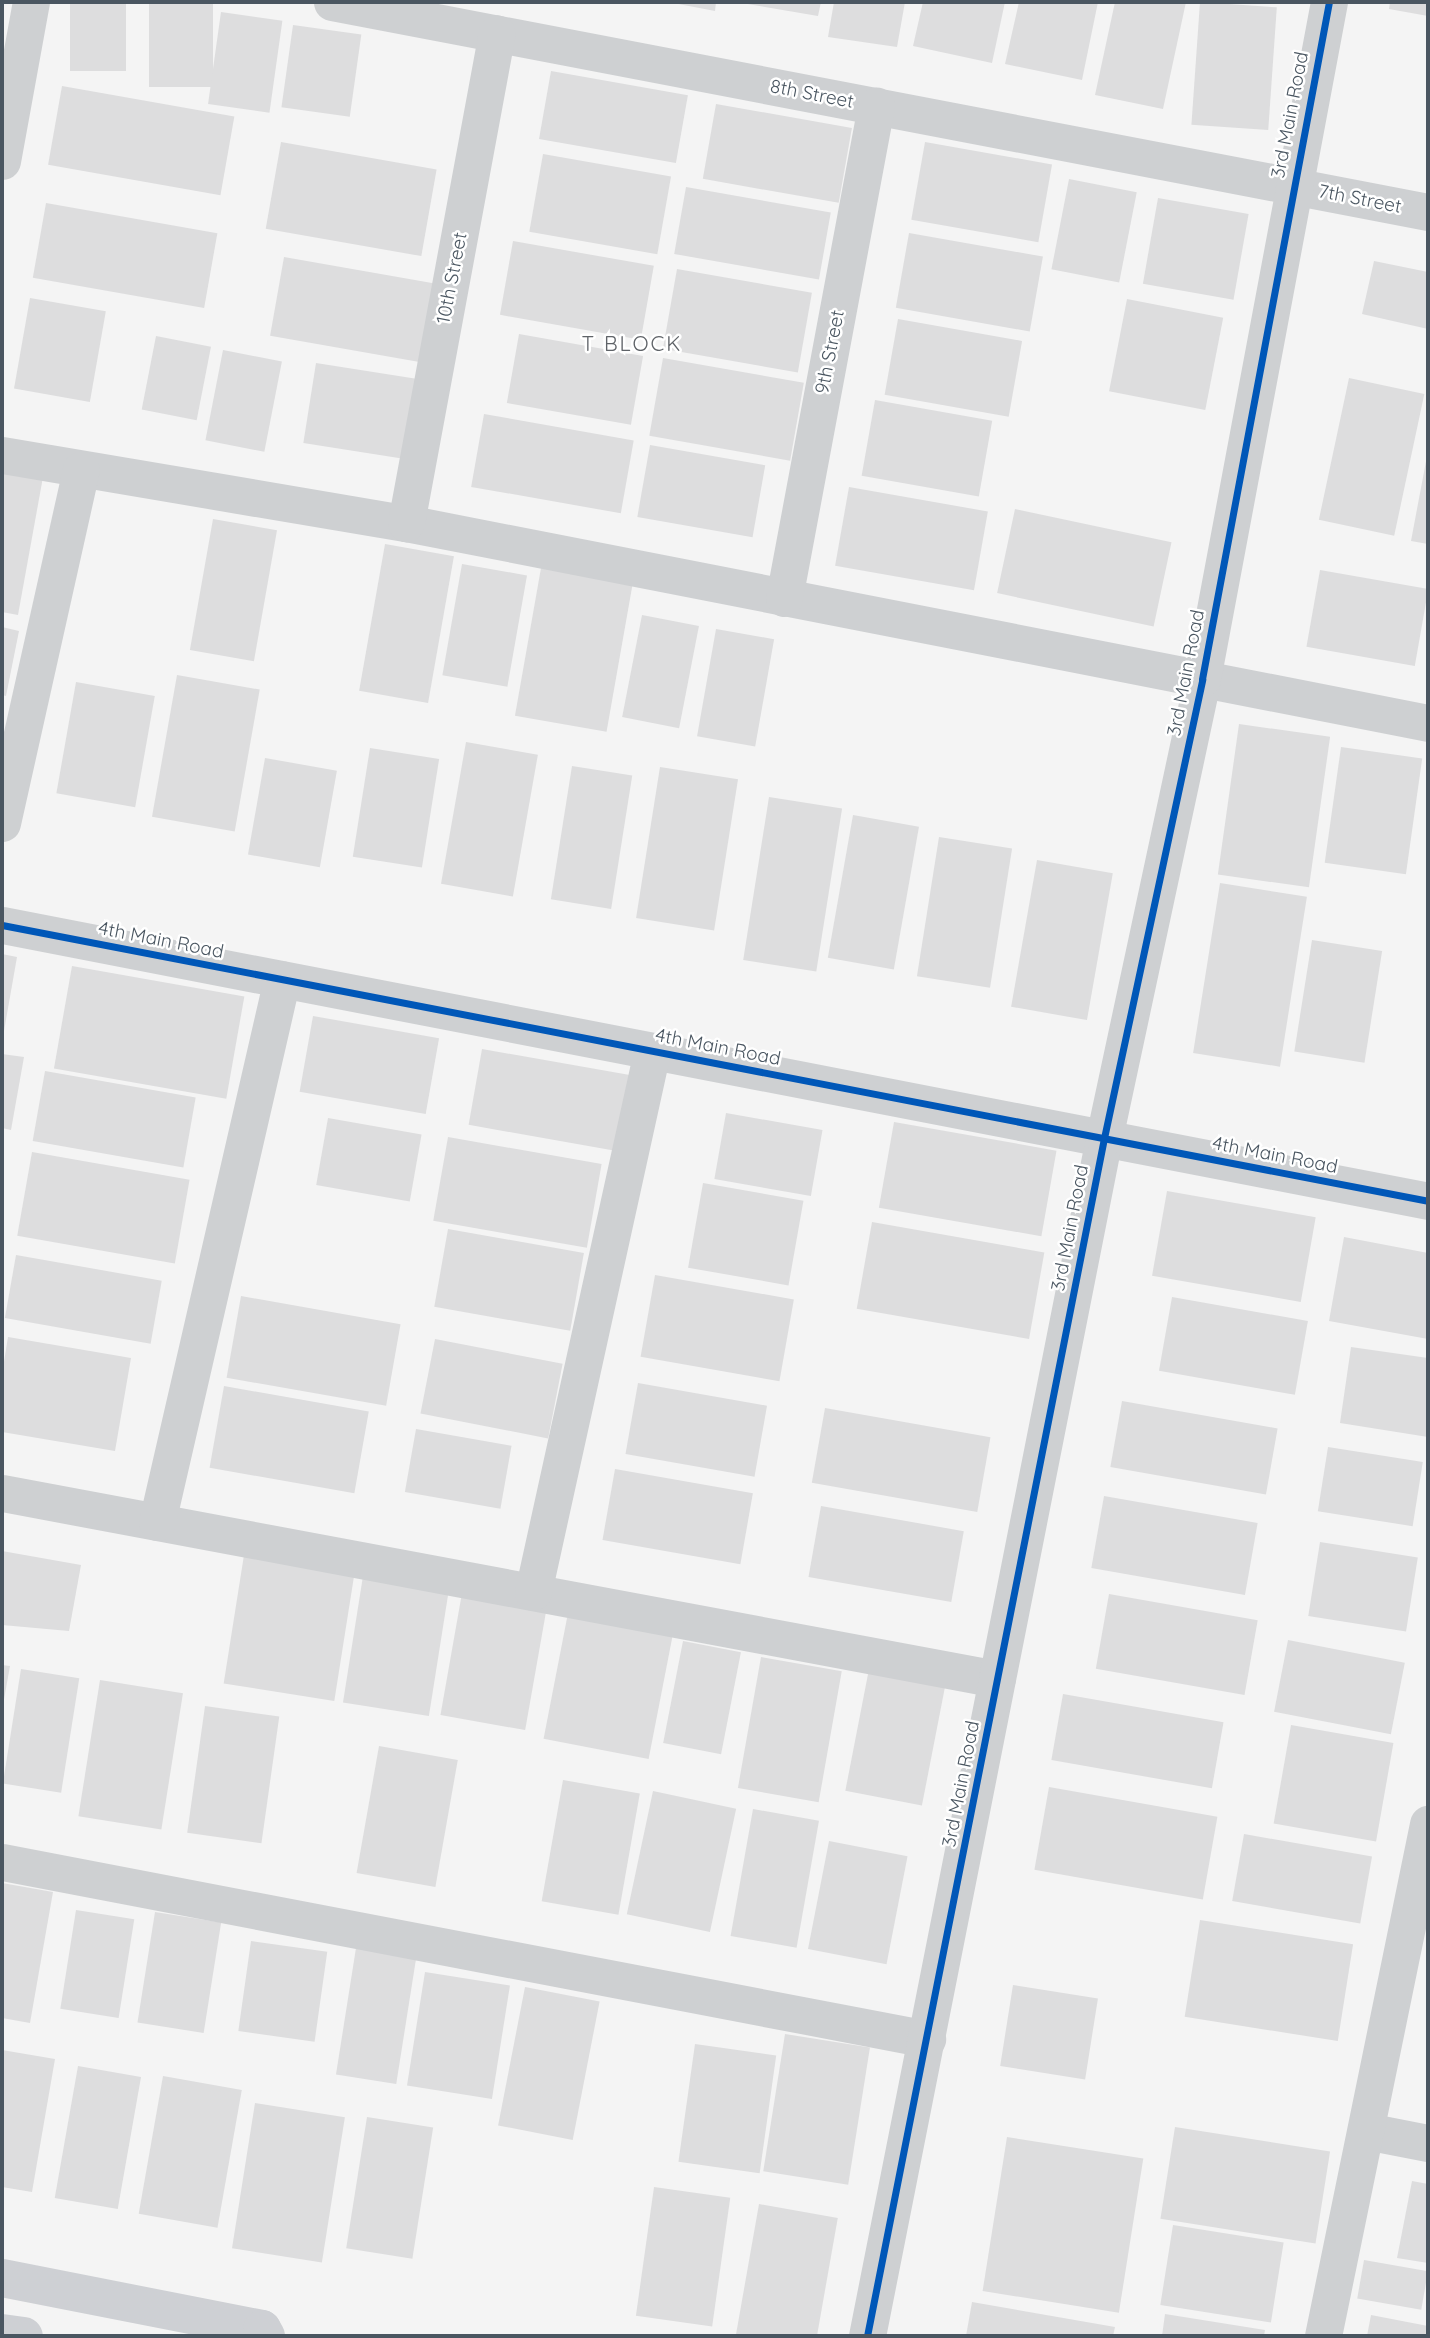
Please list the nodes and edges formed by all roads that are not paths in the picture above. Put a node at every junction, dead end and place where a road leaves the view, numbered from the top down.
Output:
1 (31, 2) edge
2 (332, 2) edge
3 (1329, 2) edge
4 (497, 33) junction
5 (876, 106) junction
6 (2, 160) edge
7 (1292, 186) junction
8 (1428, 212) edge
9 (2, 455) edge
10 (81, 470) junction
11 (406, 523) junction
12 (784, 598) junction
13 (1202, 679) junction
14 (1428, 723) edge
15 (2, 823) edge
16 (2, 925) edge
17 (282, 979) junction
18 (652, 1051) junction
19 (1104, 1138) junction
20 (1428, 1200) edge
21 (2, 1493) edge
22 (157, 1522) junction
23 (533, 1592) junction
24 (997, 1679) junction
25 (1428, 1824) edge
26 (2, 1863) edge
27 (927, 2039) junction
28 (1366, 2131) junction
29 (1428, 2143) edge
30 (2, 2278) edge
31 (2, 2333) edge
32 (23, 2336) edge
33 (266, 2336) edge
34 (867, 2336) edge
35 (1323, 2336) edge

1 - 6 street
2 - 4 street, 8th Street
3 - 7 street, 3rd Main Road
4 - 5 street, 8th Street
4 - 11 street, 10th Street
5 - 7 street, 8th Street
5 - 12 street, 9th Street
7 - 8 street, 7th Street
7 - 13 street, 3rd Main Road
9 - 10 street
10 - 11 street
10 - 15 street
11 - 12 street
12 - 13 street
13 - 14 street
13 - 19 street, 3rd Main Road
16 - 17 street, 4th Main Road
17 - 18 street, 4th Main Road
17 - 22 street
18 - 19 street, 4th Main Road
18 - 23 street
19 - 20 street, 4th Main Road
19 - 24 street, 3rd Main Road
21 - 22 street
22 - 23 street
23 - 24 street
24 - 27 street, 3rd Main Road
25 - 28 street
26 - 27 street
27 - 34 street, 3rd Main Road
28 - 29 street
28 - 35 street
30 - 33 street
31 - 32 street

